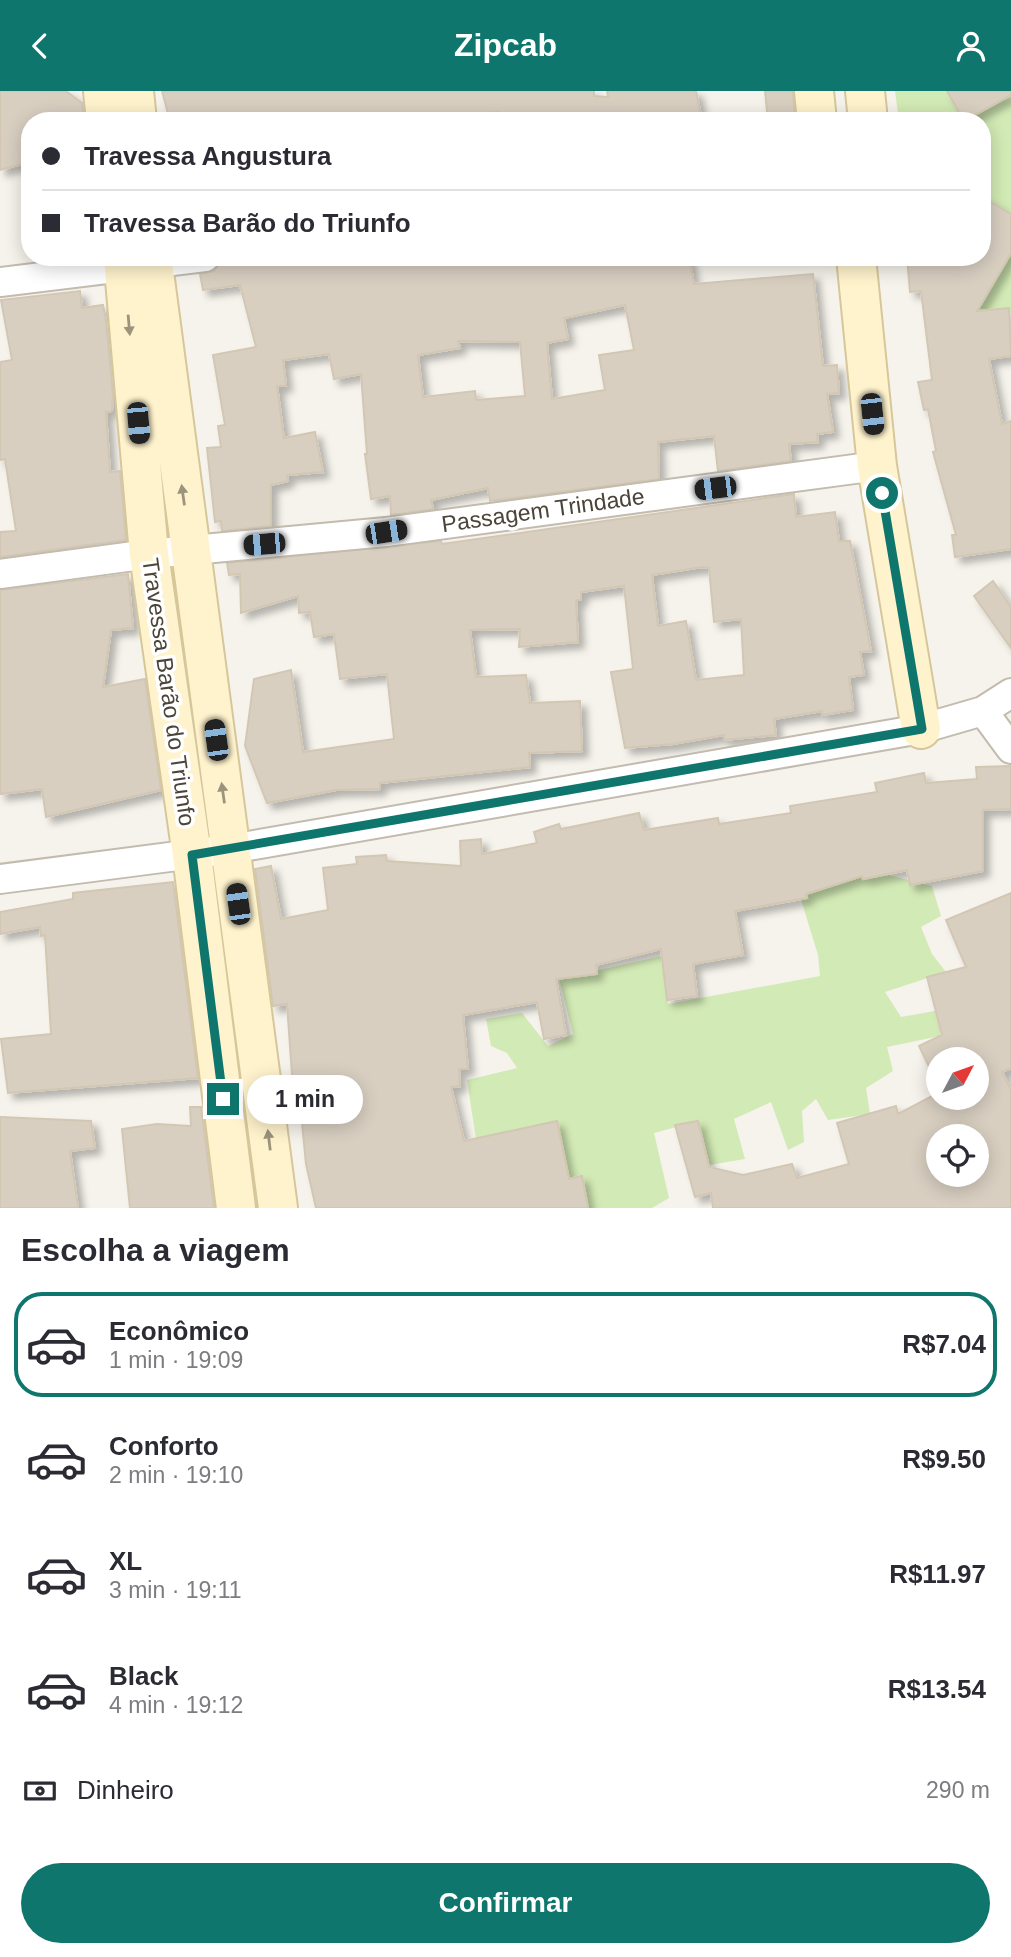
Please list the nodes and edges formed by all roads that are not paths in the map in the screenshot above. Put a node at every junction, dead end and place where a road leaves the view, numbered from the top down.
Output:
1 (103, 91) edge
2 (134, 91) edge
3 (814, 91) edge
4 (865, 91) edge
5 (105, 112) edge
6 (136, 112) edge
7 (816, 112) edge
8 (867, 112) edge
9 (105, 266) edge
10 (138, 266) edge
11 (139, 266) edge
12 (857, 266) edge
13 (0, 282) edge
14 (877, 466) junction
15 (191, 551) junction
16 (149, 554) junction
17 (0, 574) edge
18 (1011, 693) edge
19 (983, 711) junction
20 (922, 729) junction
21 (1011, 749) edge
22 (231, 849) junction
23 (192, 855) junction
24 (0, 879) edge
25 (236, 1208) edge
26 (278, 1208) edge

1 - 5 street
2 - 6 street
3 - 7 street
4 - 8 street
9 - 13 street
10 -> 16 street, Travessa Barão do Triunfo
15 -> 11 street, Travessa Barão do Triunfo
12 - 14 street
14 - 15 street, Passagem Trindade
14 - 20 street
15 - 16 street, Passagem Trindade
22 -> 15 street, Travessa Barão do Triunfo
16 - 17 street, Passagem Trindade
16 - 23 street, Travessa Barão do Triunfo
18 - 19 street
19 - 20 street
19 - 21 street
20 - 22 street
22 - 23 street
26 -> 22 street, Travessa Barão do Triunfo
23 - 24 street
23 - 25 street, Travessa Barão do Triunfo

